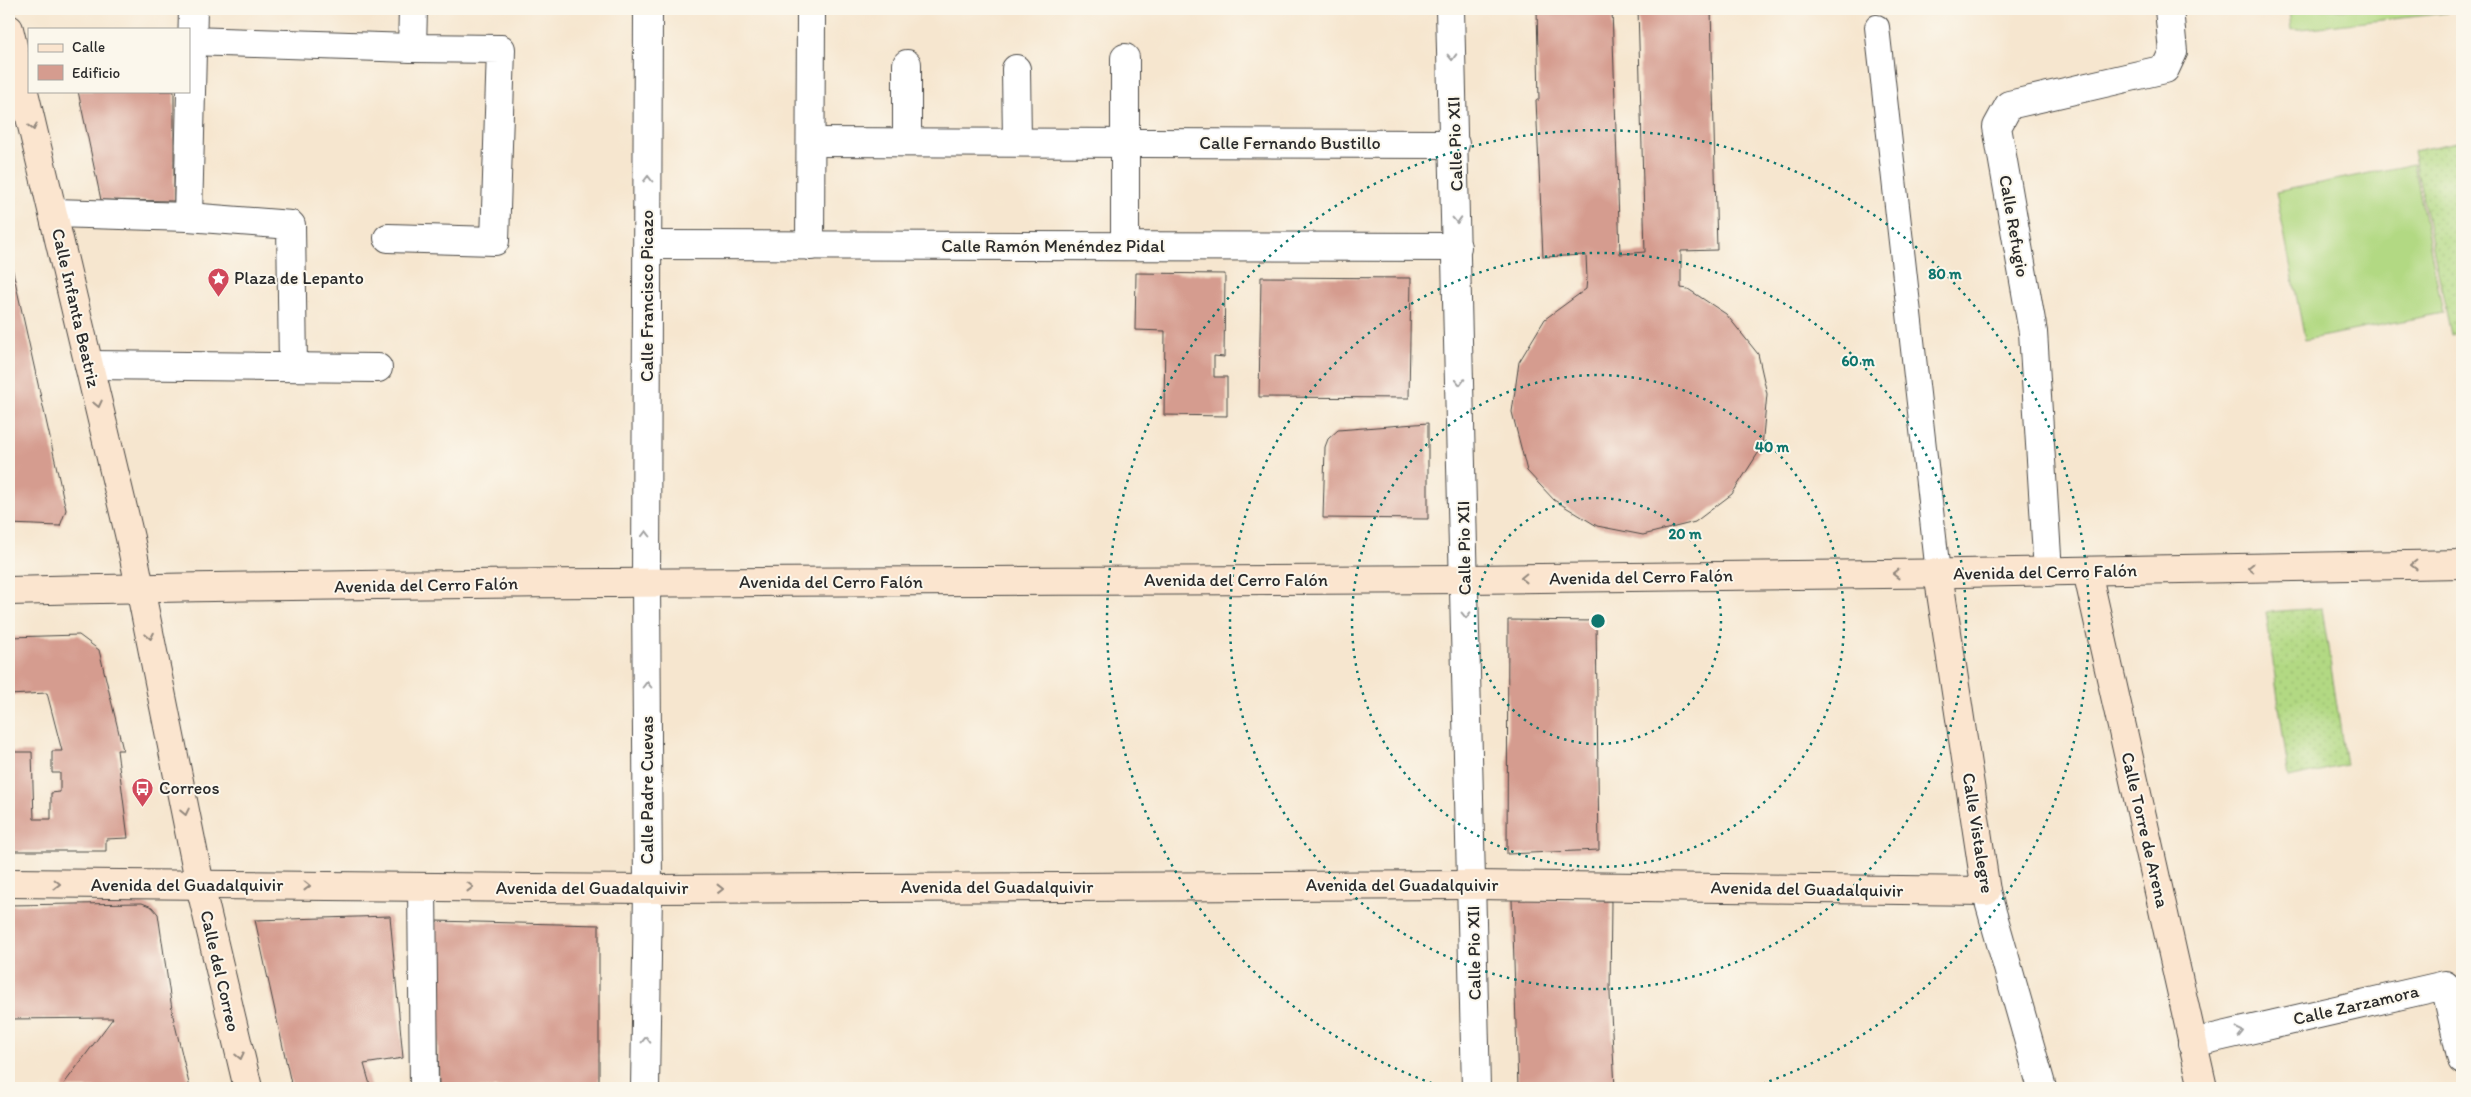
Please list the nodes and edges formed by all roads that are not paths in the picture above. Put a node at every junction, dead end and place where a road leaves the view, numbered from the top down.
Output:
1 (193, 9) edge
2 (414, 9) edge
3 (648, 9) edge
4 (1450, 9) edge
5 (2169, 9) edge
6 (811, 13) dead end
7 (1878, 27) dead end
8 (16, 33) edge
9 (190, 41) edge
10 (412, 48) junction
11 (1125, 58) dead end
12 (907, 64) dead end
13 (1016, 69) dead end
14 (28, 90) edge
15 (28, 92) edge
16 (189, 92) edge
17 (811, 142) junction
18 (907, 142) junction
19 (1018, 142) junction
20 (1125, 143) junction
21 (1455, 144) junction
22 (54, 213) junction
23 (188, 217) junction
24 (388, 238) dead end
25 (648, 245) junction
26 (810, 246) junction
27 (1125, 246) junction
28 (1458, 247) junction
29 (89, 366) junction
30 (293, 367) junction
31 (378, 368) dead end
32 (2462, 564) edge
33 (2087, 571) junction
34 (2048, 572) junction
35 (1938, 573) junction
36 (1465, 579) junction
37 (646, 583) junction
38 (140, 588) junction
39 (9, 591) edge
40 (9, 883) edge
41 (1473, 884) junction
42 (200, 885) junction
43 (422, 887) junction
44 (648, 889) junction
45 (1986, 891) junction
46 (2192, 1043) junction
47 (2462, 1060) edge
48 (248, 1088) edge
49 (424, 1088) edge
50 (645, 1088) edge
51 (1476, 1088) edge
52 (2042, 1088) edge
53 (2202, 1088) edge

1 - 9 street
2 - 10 street
25 -> 3 street, Calle Francisco Picazo
4 -> 21 street, Calle Pio XII
5 - 34 street, Calle Refugio
6 - 17 street
7 - 35 lane
8 -> 14 street, Calle Infanta Beatriz
9 - 10 street
10 - 24 street
11 - 20 street
12 - 18 street
13 - 19 street
15 -> 22 street, Calle Infanta Beatriz
16 - 23 street
17 - 18 street, Calle Fernando Bustillo
17 - 26 street
18 - 19 street, Calle Fernando Bustillo
19 - 20 street, Calle Fernando Bustillo
20 - 21 street, Calle Fernando Bustillo
20 - 27 street
21 -> 28 street, Calle Pio XII
22 - 23 street
22 - 29 street, Calle Infanta Beatriz
23 - 30 street
25 - 26 street, Calle Ramón Menéndez Pidal
37 -> 25 street, Calle Francisco Picazo
26 - 27 street, Calle Ramón Menéndez Pidal
27 - 28 street, Calle Ramón Menéndez Pidal
28 -> 36 street, Calle Pio XII
29 - 30 street
29 -> 38 street, Calle Infanta Beatriz
30 - 31 street
32 -> 33 street, Avenida del Cerro Falón
33 - 34 street, Avenida del Cerro Falón
33 - 46 street, Calle Torre de Arena
34 - 35 street, Avenida del Cerro Falón
35 -> 36 street, Avenida del Cerro Falón
35 - 45 street, Calle Vistalegre
36 - 37 street, Avenida del Cerro Falón
36 -> 41 street, Calle Pio XII
37 - 38 street, Avenida del Cerro Falón
44 -> 37 street, Calle Padre Cuevas
38 - 39 street, Avenida del Cerro Falón
38 -> 42 street, Calle del Correo
40 -> 42 street, Avenida del Guadalquivir
44 -> 41 street, Avenida del Guadalquivir
41 - 45 street, Avenida del Guadalquivir
41 - 51 street, Calle Pio XII
42 -> 43 street, Avenida del Guadalquivir
42 -> 48 street, Calle del Correo
43 -> 44 street, Avenida del Guadalquivir
43 - 49 street
50 -> 44 street, Calle Padre Cuevas
45 - 52 street, Calle Vistalegre
46 -> 47 street, Calle Zarzamora
46 - 53 street, Calle Torre de Arena

